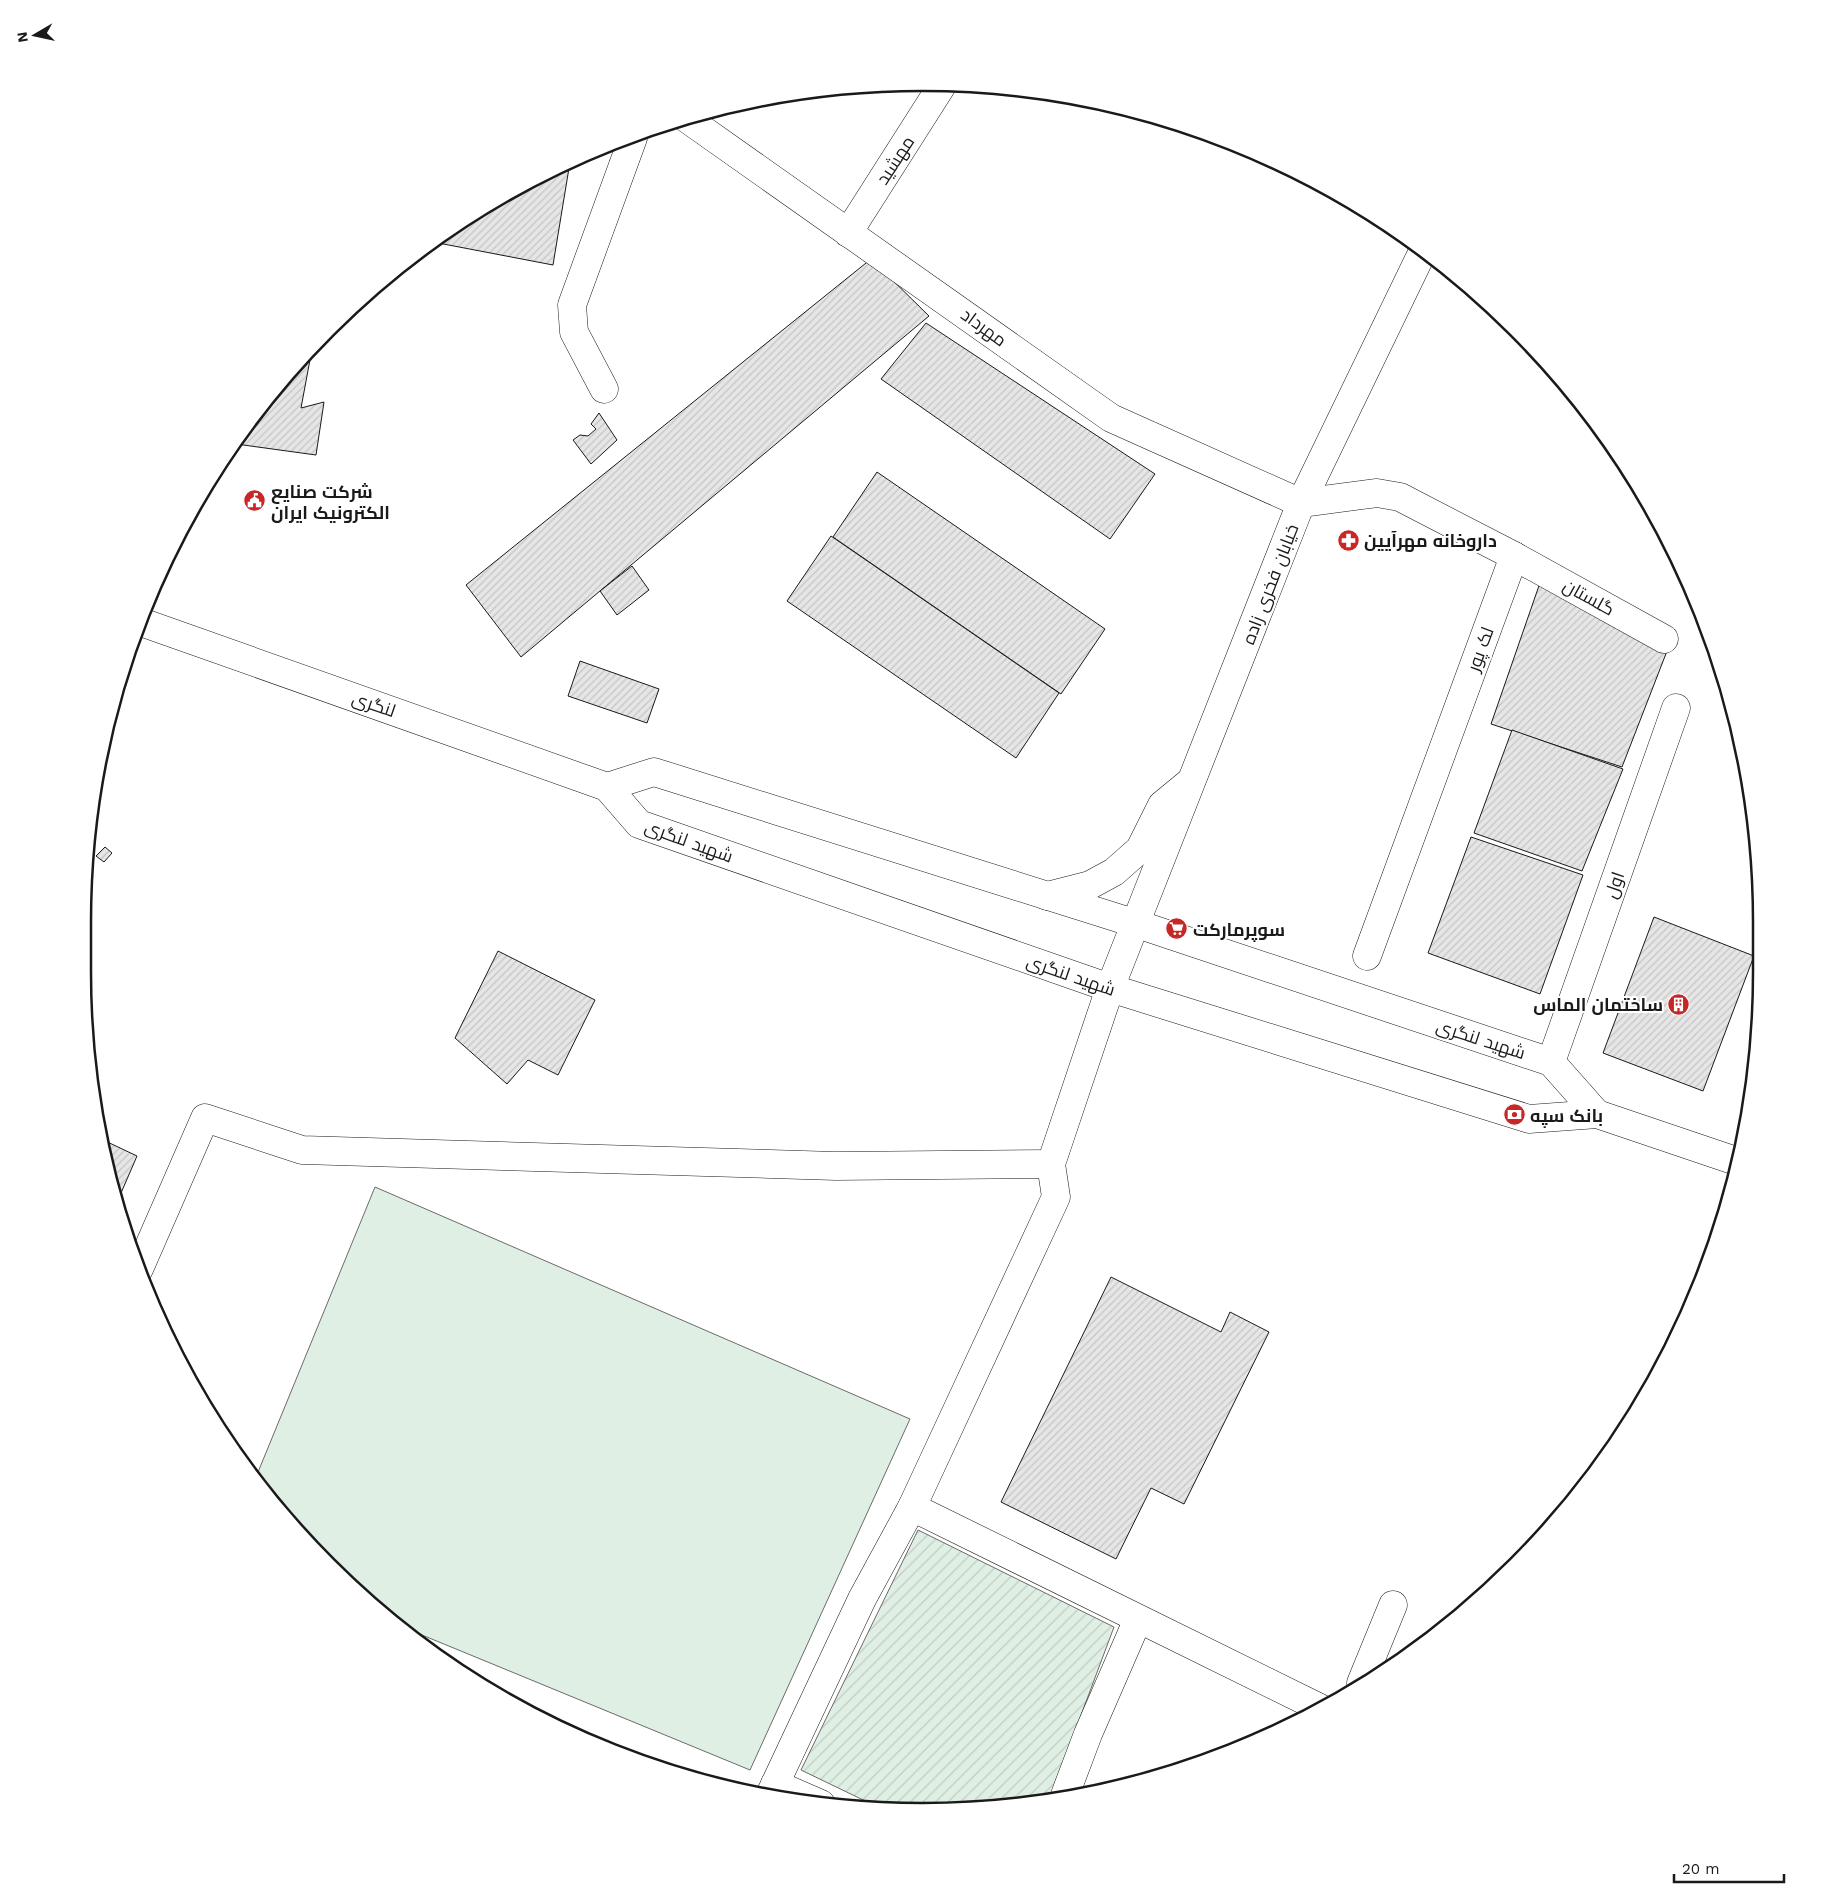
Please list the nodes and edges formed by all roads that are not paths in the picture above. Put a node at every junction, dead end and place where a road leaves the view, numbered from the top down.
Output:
1 (938, 92) edge
2 (694, 124) edge
3 (631, 144) edge
4 (848, 233) junction
5 (1420, 257) edge
6 (604, 389) dead end
7 (1301, 503) junction
8 (1514, 556) junction
9 (147, 624) edge
10 (1664, 639) dead end
11 (1676, 708) dead end
12 (1193, 780) junction
13 (607, 787) junction
14 (1047, 896) junction
15 (1137, 924) junction
16 (1367, 956) dead end
17 (1110, 988) junction
18 (1551, 1062) junction
19 (1597, 1114) junction
20 (1731, 1158) edge
21 (1051, 1164) junction
22 (143, 1260) edge
23 (912, 1506) junction
24 (1393, 1605) dead end
25 (1138, 1619) junction
26 (1364, 1675) edge
27 (1312, 1704) edge
28 (773, 1789) edge
29 (1067, 1790) edge

1 - 4 main road, مهشید
2 - 4 main road, مهرداد
3 - 6 main road
4 - 7 main road, مهرداد
5 - 7 main road, خیابان فخری زاده
7 - 8 main road
7 - 12 main road, خیابان فخری زاده
8 - 10 main road, گلستان
8 - 16 main road, لک پور
9 - 13 main road, لنگری
11 - 18 main road, اول
12 - 14 main road
12 - 15 main road, خیابان فخری زاده
13 - 14 main road, شهید لنگری
13 - 17 main road, شهید لنگری
14 - 15 main road, شهید لنگری
15 - 17 main road, خیابان فخری زاده
15 - 18 main road, شهید لنگری
17 - 19 main road, شهید لنگری
17 - 21 main road, خیابان فخری زاده
18 - 19 main road
19 - 20 main road, شهید لنگری
21 - 22 main road
21 - 23 main road
23 - 25 main road
23 - 28 main road
24 - 26 main road
25 - 27 main road
25 - 29 main road

